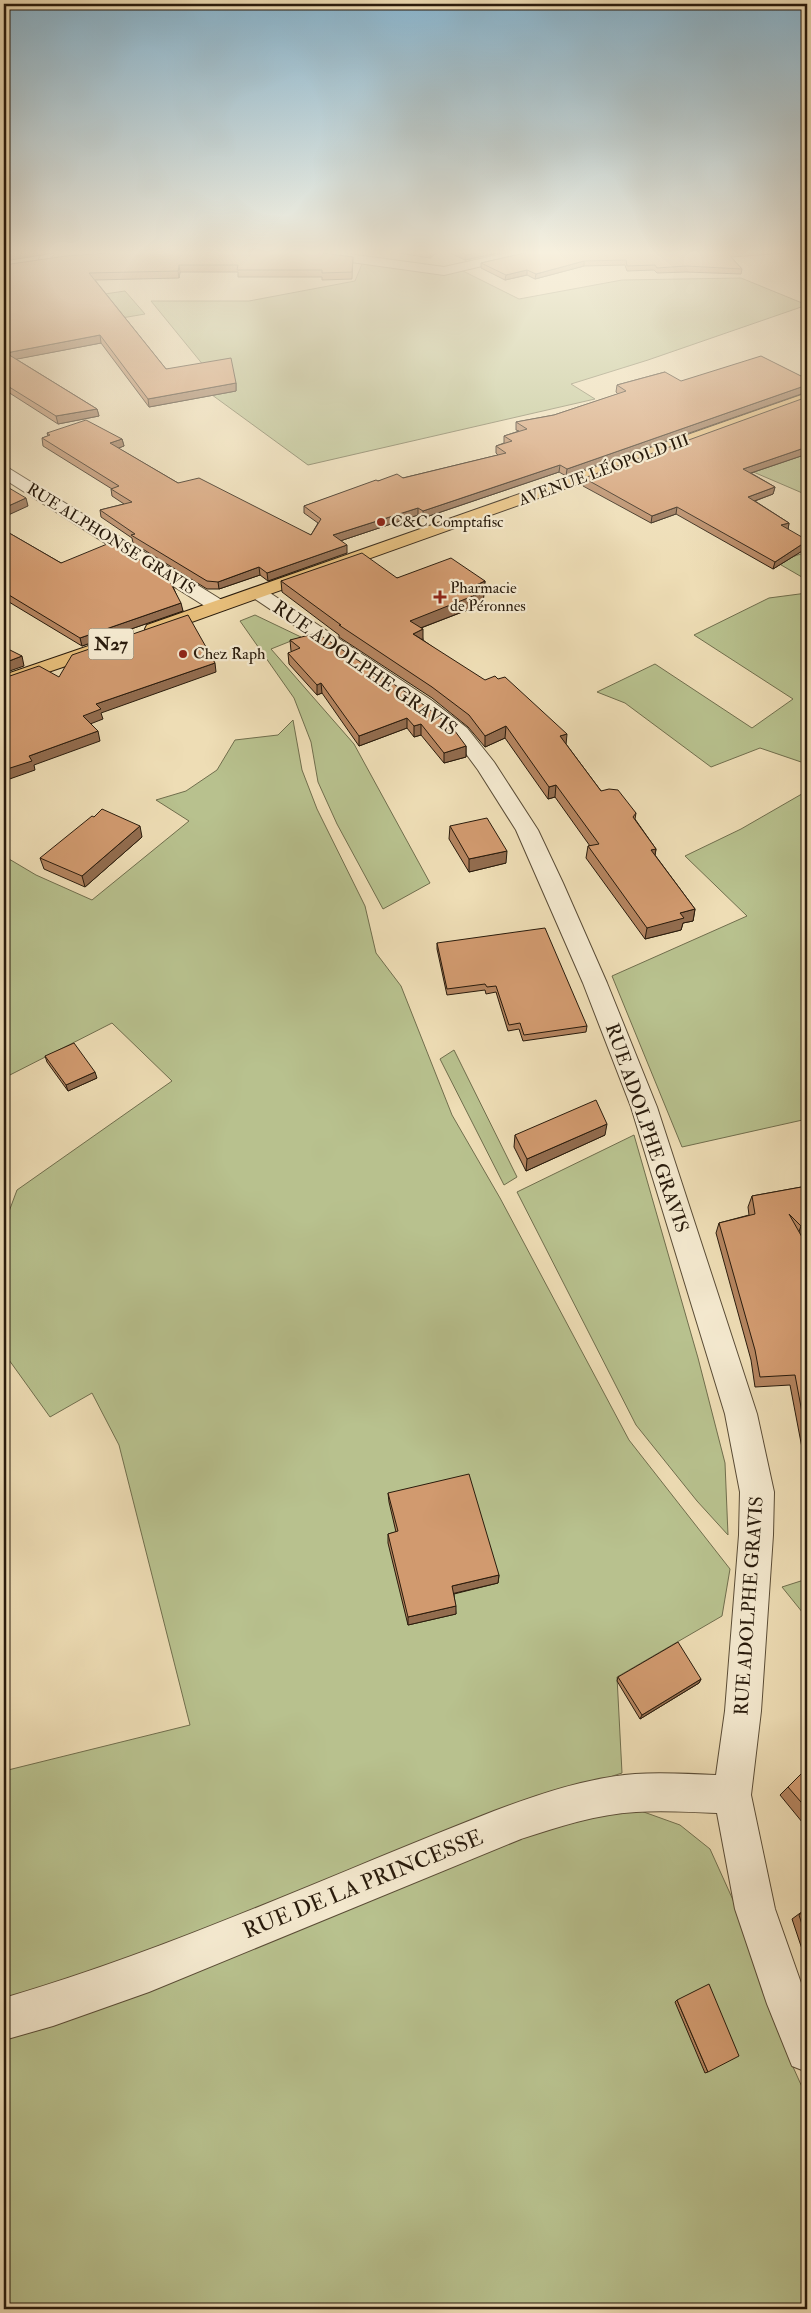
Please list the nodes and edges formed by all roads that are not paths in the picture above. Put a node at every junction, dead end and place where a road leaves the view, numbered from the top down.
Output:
1 (807, 397) edge
2 (4, 472) edge
3 (258, 593) junction
4 (218, 606) junction
5 (4, 681) edge
6 (732, 1795) junction
7 (4, 2019) edge
8 (807, 2051) edge

1 - 3 main road, AVENUE LÉOPOLD III / N27
2 - 4 street, RUE ALPHONSE GRAVIS
3 - 4 main road, AVENUE LÉOPOLD III / N27
3 - 6 street, RUE ADOLPHE GRAVIS
4 - 5 main road, AVENUE LÉOPOLD III / N27
6 - 7 street, RUE DE LA PRINCESSE
6 - 8 street

